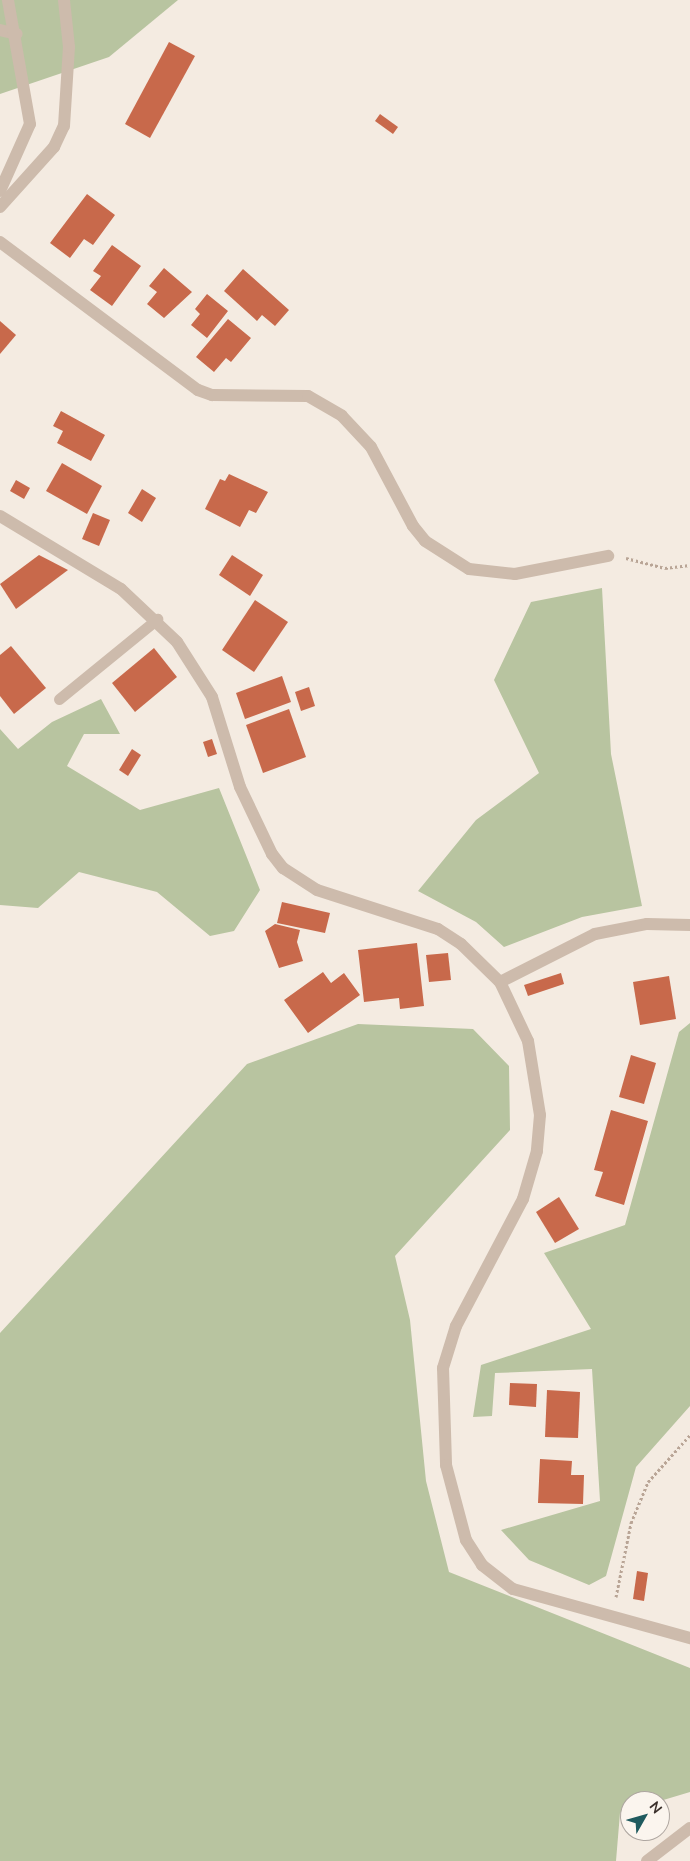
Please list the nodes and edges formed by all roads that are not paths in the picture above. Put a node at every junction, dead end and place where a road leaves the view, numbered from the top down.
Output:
1 (8, 0) edge
2 (64, 0) edge
3 (0, 30) edge
4 (17, 34) junction
5 (1, 198) edge
6 (0, 242) edge
7 (0, 516) edge
8 (608, 556) road end
9 (157, 619) junction
10 (59, 699) dead end
11 (690, 925) edge
12 (500, 982) junction
13 (690, 1638) edge
14 (690, 1828) edge
15 (647, 1861) edge

1 - 4 street
2 - 5 street
3 - 4 street
4 - 5 street
6 - 8 street
7 - 9 street
9 - 10 lane
9 - 12 street
11 - 12 street
12 - 13 street
14 - 15 street

